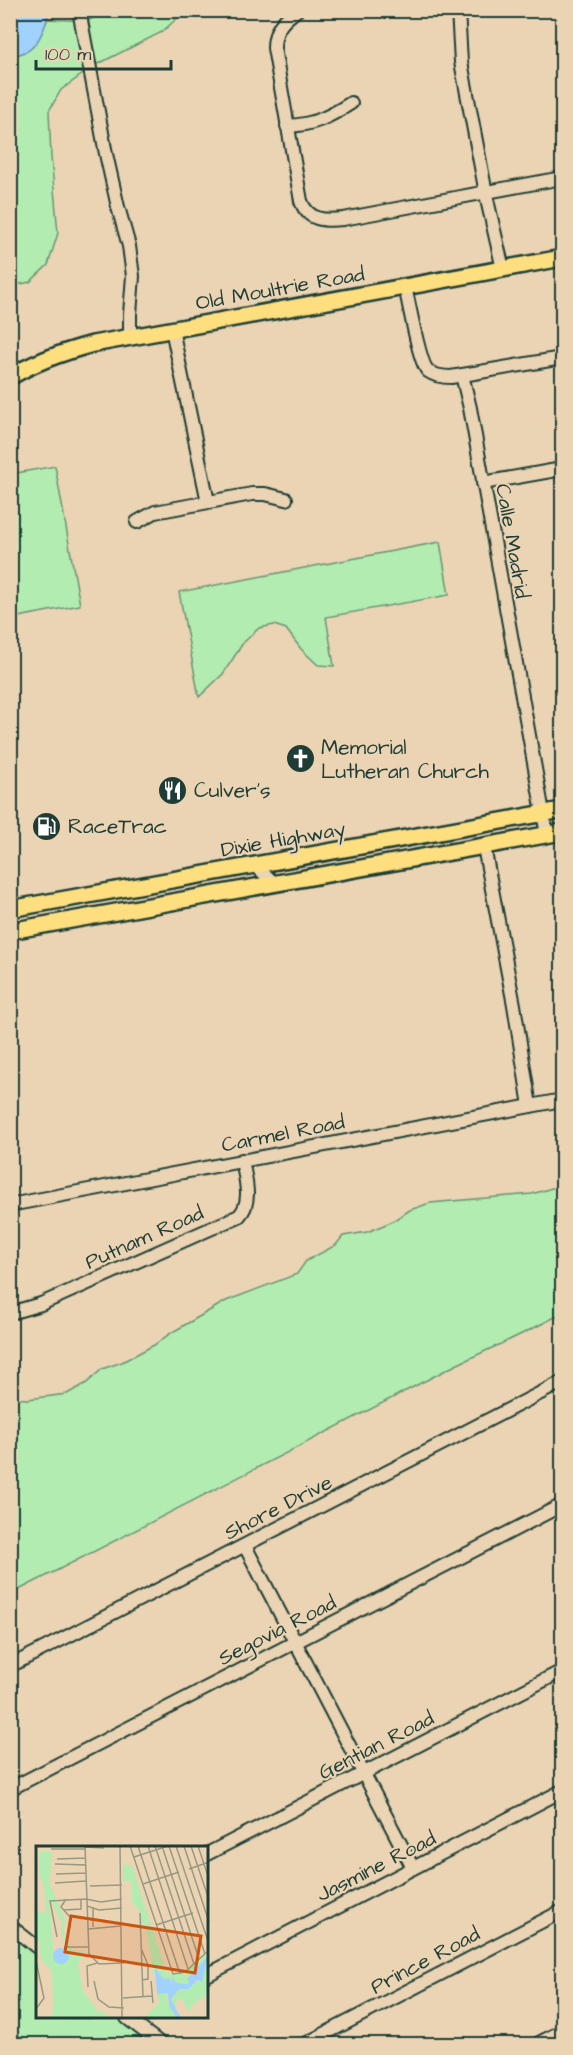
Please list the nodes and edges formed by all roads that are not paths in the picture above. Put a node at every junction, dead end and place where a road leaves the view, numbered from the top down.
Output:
1 (79, 10) edge
2 (297, 10) edge
3 (458, 10) edge
4 (351, 103) dead end
5 (288, 126) junction
6 (562, 178) edge
7 (485, 192) junction
8 (562, 258) edge
9 (503, 269) junction
10 (405, 287) junction
11 (172, 329) junction
12 (130, 337) junction
13 (562, 358) edge
14 (462, 375) junction
15 (10, 376) edge
16 (562, 469) edge
17 (483, 483) junction
18 (285, 499) dead end
19 (208, 502) junction
20 (137, 522) dead end
21 (562, 810) edge
22 (543, 814) junction
23 (562, 832) edge
24 (547, 835) junction
25 (484, 846) junction
26 (255, 865) junction
27 (275, 884) junction
28 (10, 909) edge
29 (10, 931) edge
30 (562, 1100) edge
31 (530, 1106) junction
32 (242, 1160) junction
33 (10, 1205) edge
34 (10, 1313) edge
35 (562, 1382) edge
36 (562, 1505) edge
37 (245, 1546) junction
38 (295, 1642) junction
39 (10, 1666) edge
40 (562, 1671) edge
41 (363, 1773) junction
42 (10, 1789) edge
43 (562, 1791) edge
44 (208, 1853) edge
45 (413, 1868) junction
46 (562, 1911) edge
47 (10, 1926) edge
48 (36, 1946) edge
49 (208, 1974) edge
50 (131, 2019) edge
51 (562, 2031) edge
52 (161, 2044) edge
53 (305, 2044) edge
54 (537, 2044) edge

1 - 12 street
2 - 5 street
3 - 7 street
4 - 5 street
5 - 7 street
6 - 7 street
7 - 9 street
8 - 9 main road, Old Moultrie Road
9 - 10 main road, Old Moultrie Road
10 - 11 main road, Old Moultrie Road
10 - 14 street
11 - 12 main road, Old Moultrie Road
11 - 19 street
12 - 15 main road, Old Moultrie Road
13 - 14 street
14 - 17 street, Calle Madrid
16 - 17 street
17 - 22 street, Calle Madrid
18 - 19 street
19 - 20 street
21 - 22 main road, Dixie Highway
22 - 24 street, Calle Madrid
22 - 26 main road, Dixie Highway
23 - 24 main road
24 - 25 main road
25 - 27 main road
25 - 31 street
26 - 27 street
26 - 28 main road, Dixie Highway
27 - 29 main road
30 - 31 street, Carmel Road
31 - 32 street, Carmel Road
32 - 33 street, Carmel Road
32 - 34 street, Putnam Road
35 - 37 street, Shore Drive
36 - 38 street, Segovia Road
37 - 38 street
37 - 39 street, Shore Drive
38 - 41 street
38 - 42 street, Segovia Road
40 - 41 street, Gentian Road
41 - 44 street, Gentian Road
41 - 45 street
43 - 45 street, Jasmine Road
45 - 49 street, Jasmine Road
46 - 53 street, Prince Road
47 - 48 street
50 - 52 street
51 - 54 street

